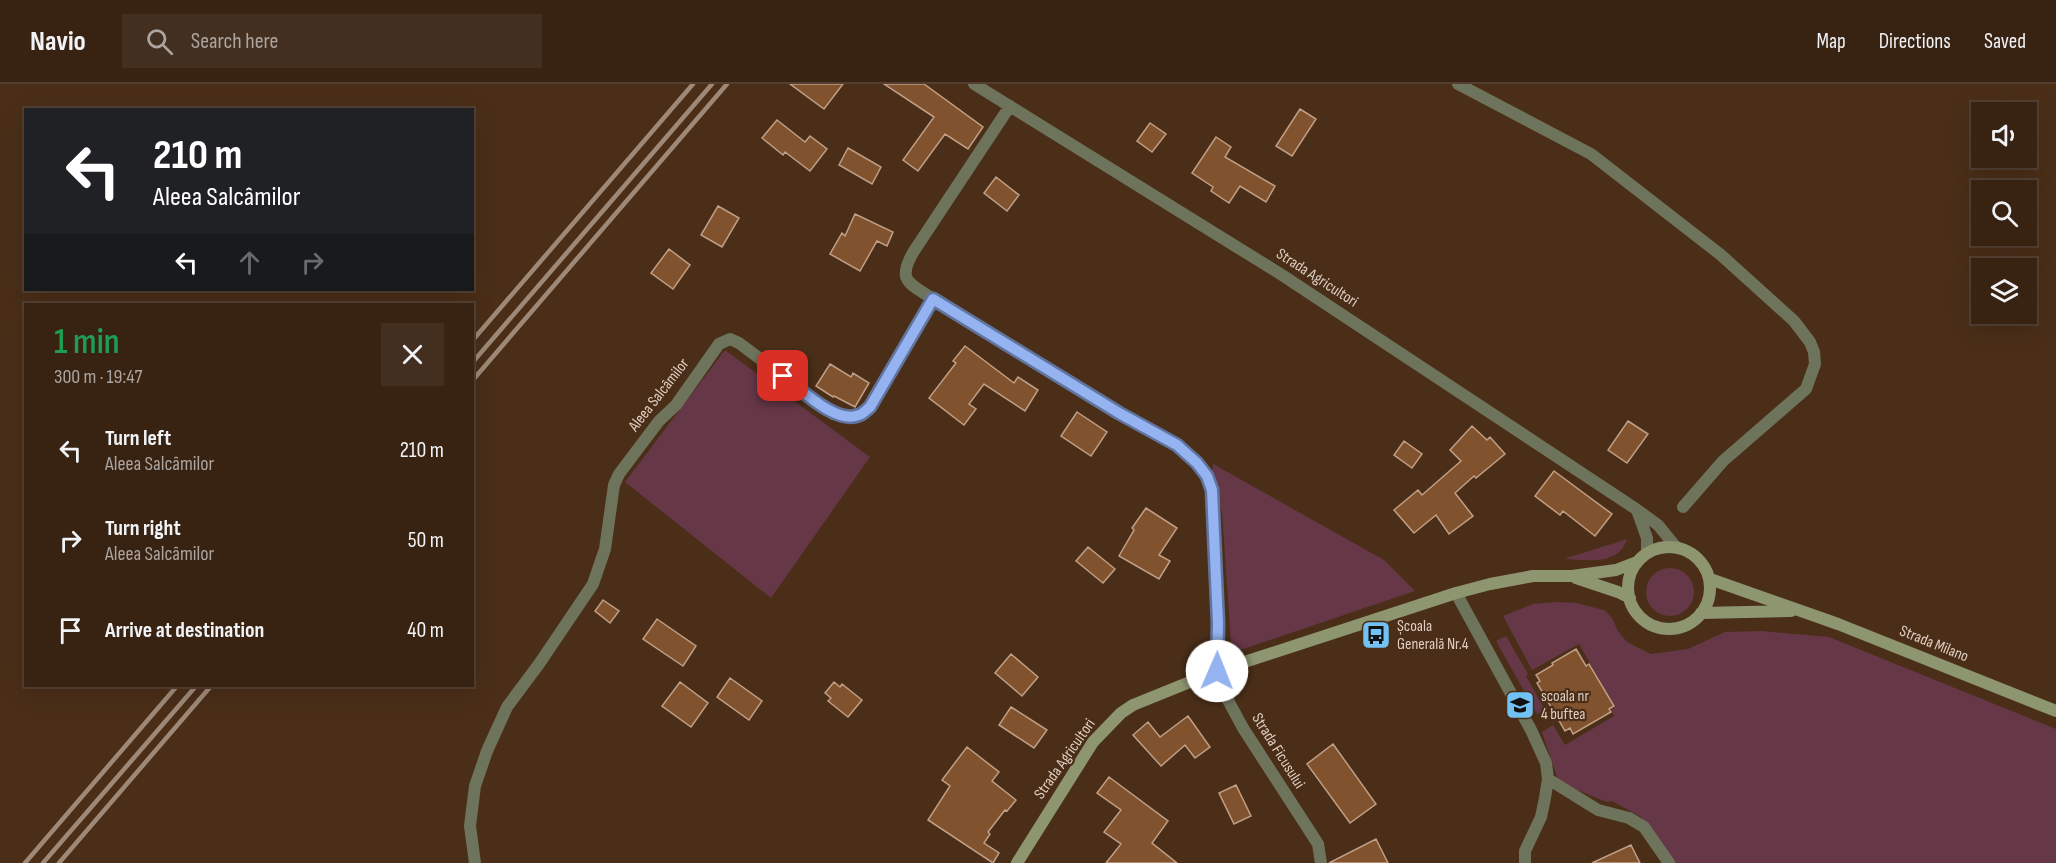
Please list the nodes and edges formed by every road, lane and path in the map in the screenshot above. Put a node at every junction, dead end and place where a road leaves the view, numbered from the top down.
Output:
1 (974, 84) edge
2 (1458, 84) edge
3 (1010, 106) junction
4 (933, 299) junction
5 (1683, 507) dead end
6 (1636, 509) junction
7 (1676, 547) junction
8 (1647, 553) junction
9 (1637, 562) junction
10 (1572, 576) junction
11 (1710, 579) junction
12 (1456, 593) junction
13 (1630, 598) junction
14 (1798, 611) junction
15 (1701, 614) junction
16 (1217, 671) junction
17 (2056, 711) edge
18 (1548, 779) junction
19 (475, 863) edge
20 (1017, 863) edge
21 (1321, 863) edge
22 (1526, 863) edge
23 (1669, 863) edge

1 - 3 street, Strada Agricultori
2 - 5 street
3 - 4 street
3 - 6 street, Strada Agricultori
4 - 16 street, Strada Ficusului
4 - 19 street, Aleea Salcâmilor
6 - 7 street, Strada Agricultori
6 - 8 street
7 - 8 main road
7 - 11 main road
8 - 9 main road
9 - 10 main road, Strada Agricultori
9 - 13 main road
10 - 12 main road, Strada Agricultori
10 - 13 main road, Strada Agricultori
11 - 14 main road, Strada Milano
11 - 15 main road
12 - 16 main road, Strada Agricultori
12 - 18 street
13 - 15 main road
14 - 15 main road, Strada Milano
14 - 17 main road, Strada Milano
16 - 20 main road, Strada Agricultori
16 - 21 street, Strada Ficusului
18 - 22 street
18 - 23 street

